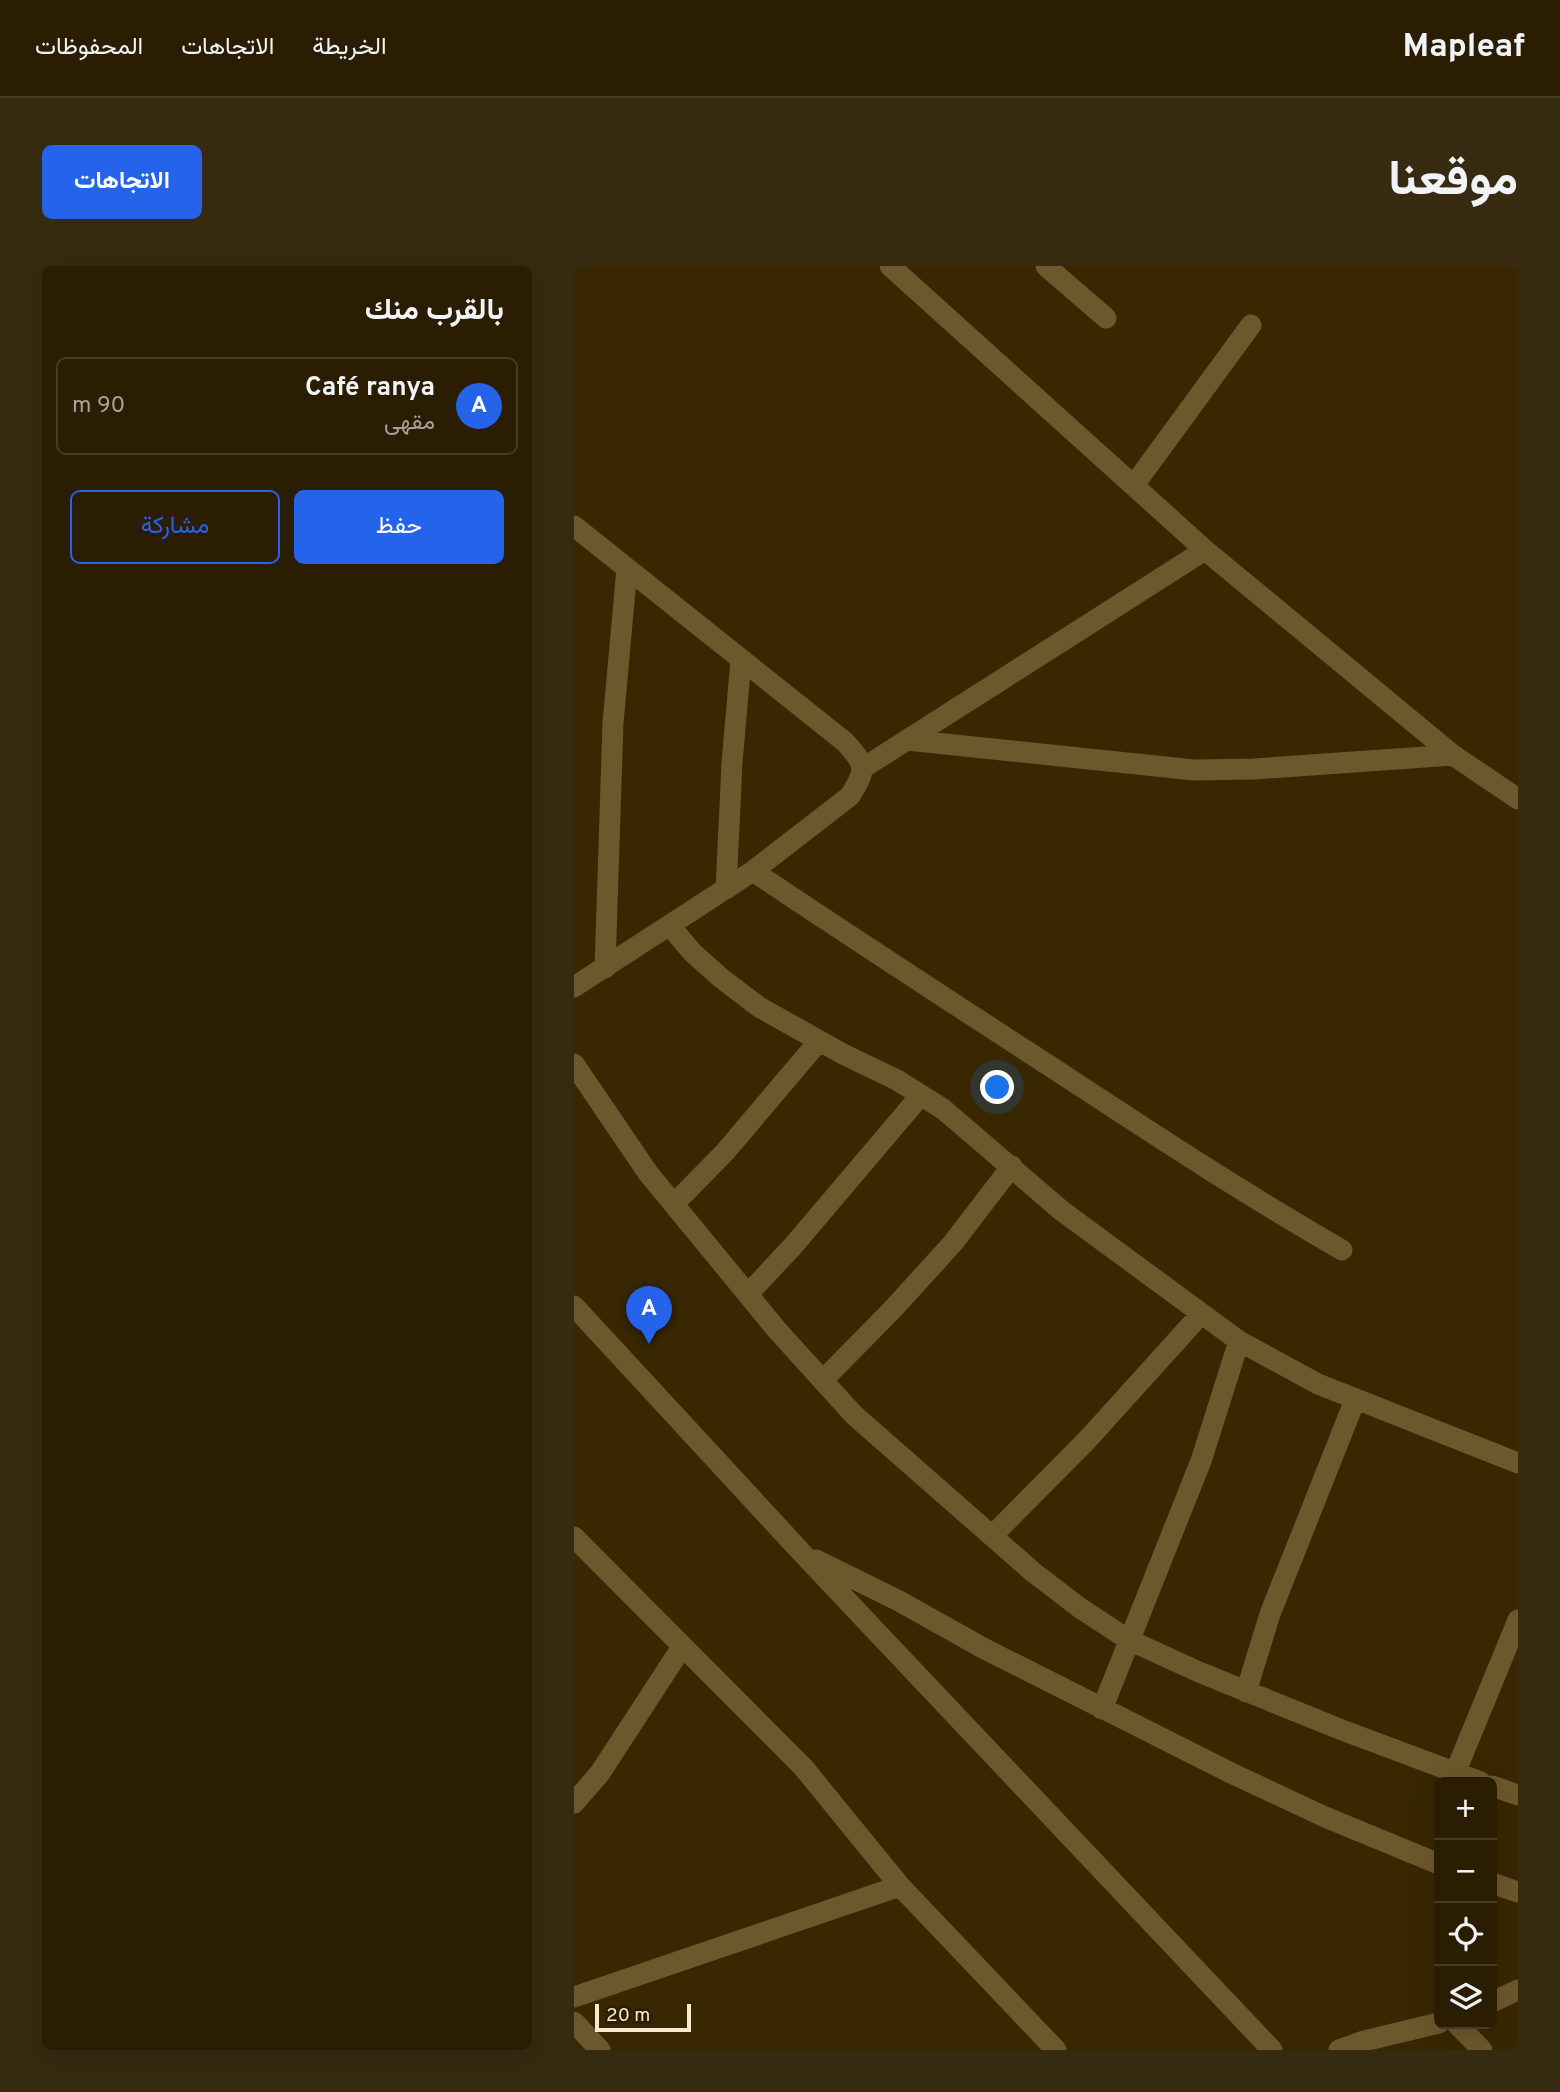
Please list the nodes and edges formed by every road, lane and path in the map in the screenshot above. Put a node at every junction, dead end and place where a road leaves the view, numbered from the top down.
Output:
1 (890, 266) edge
2 (1046, 266) edge
3 (1106, 318) dead end
4 (1251, 325) dead end
5 (1134, 485) junction
6 (574, 526) edge
7 (1205, 550) junction
8 (627, 568) junction
9 (741, 660) junction
10 (907, 740) junction
11 (1453, 755) junction
12 (863, 768) junction
13 (1518, 799) edge
14 (753, 871) junction
15 (726, 889) junction
16 (670, 926) junction
17 (605, 968) junction
18 (574, 987) edge
19 (819, 1041) junction
20 (574, 1064) edge
21 (921, 1095) junction
22 (1012, 1166) junction
23 (674, 1204) junction
24 (1342, 1250) dead end
25 (749, 1293) junction
26 (574, 1306) edge
27 (1201, 1314) junction
28 (1240, 1341) junction
29 (824, 1379) junction
30 (1355, 1400) junction
31 (1518, 1463) edge
32 (993, 1535) junction
33 (575, 1542) edge
34 (802, 1553) junction
35 (1518, 1620) edge
36 (1129, 1640) junction
37 (682, 1647) junction
38 (1246, 1692) junction
39 (1102, 1709) junction
40 (1455, 1773) junction
41 (1467, 1777) edge
42 (1497, 1788) edge
43 (1518, 1795) edge
44 (574, 1803) edge
45 (1434, 1862) edge
46 (1497, 1885) edge
47 (900, 1886) junction
48 (1518, 1892) edge
49 (1518, 1990) edge
50 (574, 1997) edge
51 (1497, 2000) edge
52 (574, 2022) edge
53 (1434, 2024) edge
54 (1462, 2029) edge
55 (1050, 2048) edge
56 (600, 2050) edge
57 (1272, 2050) edge
58 (1339, 2050) edge
59 (1482, 2050) edge

1 - 5 street
2 - 3 street
4 - 5 street
5 - 7 street
6 - 8 street
7 - 10 street
7 - 11 street
8 - 9 street
8 - 17 street
9 - 12 street
9 - 15 street
10 - 11 street
10 - 12 street
11 - 13 street
12 - 14 street
14 - 15 street
14 - 24 street
15 - 16 street
16 - 17 street
16 - 19 street
17 - 18 street
19 - 21 street
19 - 23 street
20 - 23 street
21 - 22 street
21 - 25 street
22 - 27 street
22 - 29 street
23 - 25 street
25 - 29 street
26 - 34 street
27 - 28 street
27 - 32 street
28 - 30 street
28 - 36 street
29 - 32 street
30 - 31 street
30 - 38 street
32 - 36 street
33 - 37 street
34 - 39 street
34 - 57 street
35 - 40 street
36 - 38 street
36 - 39 street
37 - 44 street
37 - 47 street
38 - 40 street
39 - 45 street
40 - 41 street
42 - 43 street
46 - 48 street
47 - 50 street
47 - 55 street
49 - 51 street
52 - 56 street
53 - 58 street
54 - 59 street

